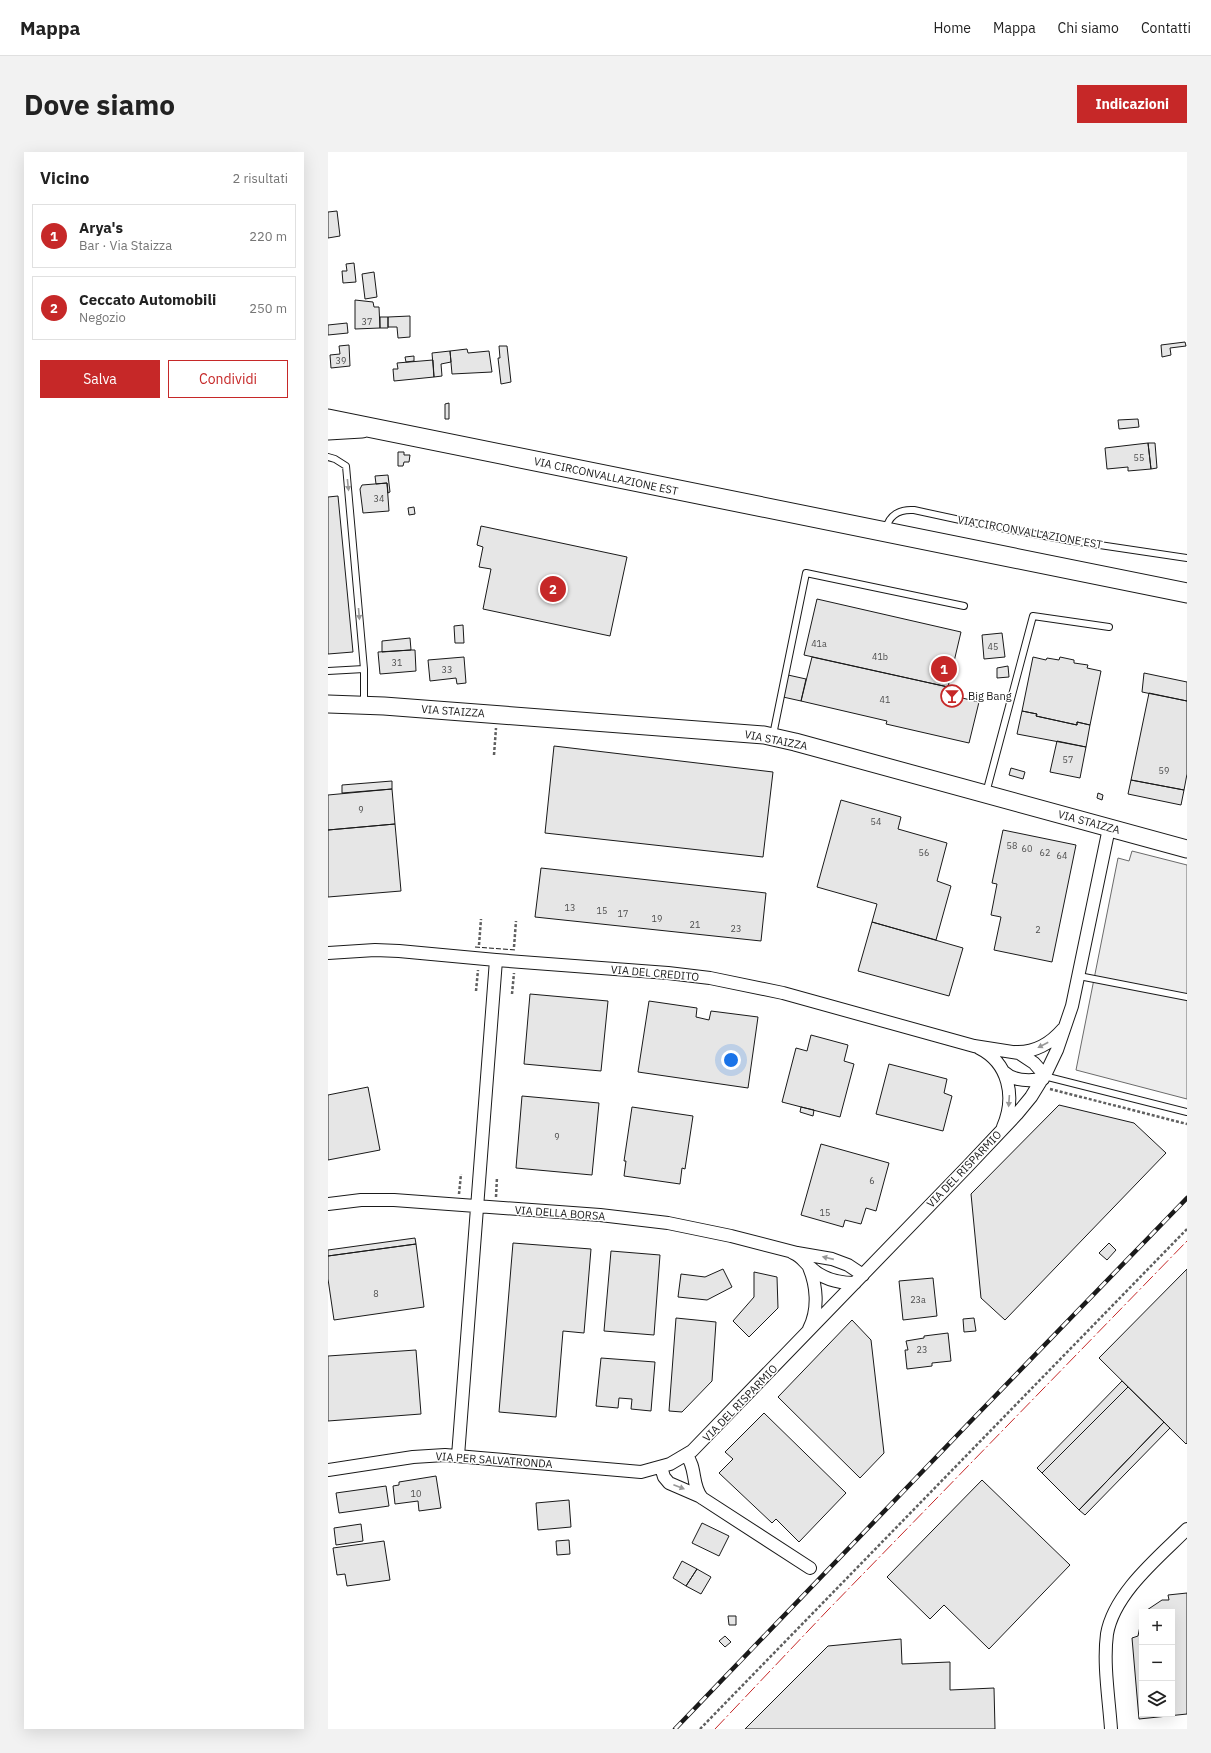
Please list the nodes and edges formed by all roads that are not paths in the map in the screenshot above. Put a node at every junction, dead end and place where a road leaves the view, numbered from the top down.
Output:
1 (328, 419) edge
2 (371, 428) junction
3 (328, 431) edge
4 (328, 458) edge
5 (885, 533) junction
6 (1187, 558) edge
7 (1187, 593) edge
8 (964, 606) dead end
9 (1109, 627) dead end
10 (364, 669) junction
11 (328, 671) edge
12 (328, 704) edge
13 (364, 704) junction
14 (772, 737) junction
15 (986, 794) junction
16 (1109, 828) junction
17 (1187, 849) edge
18 (328, 953) edge
19 (496, 960) junction
20 (1079, 976) junction
21 (1187, 997) edge
22 (1066, 1024) junction
23 (974, 1046) junction
24 (1014, 1052) junction
25 (1004, 1072) junction
26 (1043, 1077) junction
27 (1187, 1112) edge
28 (1002, 1130) junction
29 (328, 1204) edge
30 (477, 1206) junction
31 (788, 1251) junction
32 (807, 1264) junction
33 (859, 1279) junction
34 (806, 1335) junction
35 (700, 1444) joint
36 (686, 1455) junction
37 (458, 1456) junction
38 (661, 1467) junction
39 (328, 1470) edge
40 (704, 1500) junction
41 (1187, 1528) edge
42 (810, 1568) dead end
43 (1111, 1729) edge

1 - 2 main road, VIA CIRCONVALLAZIONE EST
2 - 3 street
2 - 5 main road, VIA CIRCONVALLAZIONE EST
4 -> 10 lane
5 - 6 lane, VIA CIRCONVALLAZIONE EST
5 - 7 main road, VIA CIRCONVALLAZIONE EST
8 - 14 lane
9 - 15 lane
10 - 11 lane
10 - 13 lane
12 - 13 street, VIA STAIZZA
13 - 14 street, VIA STAIZZA
14 - 15 street, VIA STAIZZA
15 - 16 street, VIA STAIZZA
16 - 17 street, VIA STAIZZA
16 - 20 street, VIA DEL RISPARMIO
18 - 19 street, VIA DEL CREDITO
19 - 23 street, VIA DEL CREDITO
19 - 30 street
20 - 21 lane
20 - 22 street, VIA DEL RISPARMIO
22 -> 24 street, VIA DEL CREDITO
22 - 26 street, VIA DEL RISPARMIO
23 - 24 street, VIA DEL CREDITO
23 - 25 street, VIA DEL CREDITO
24 - 26 street, VIA DEL CREDITO
25 - 26 street, VIA DEL CREDITO
25 -> 28 street, VIA DEL CREDITO
26 - 27 lane
26 - 28 street, VIA DEL RISPARMIO
28 - 33 street, VIA DEL RISPARMIO
29 - 30 street, VIA DELLA BORSA
30 - 31 street, VIA DELLA BORSA
30 - 37 street
31 - 32 street, VIA DELLA BORSA
33 -> 31 street, VIA DELLA BORSA
32 - 33 street, VIA DELLA BORSA
32 - 34 street
33 - 34 street, VIA DEL RISPARMIO
34 - 35 street, VIA DEL RISPARMIO
35 - 36 street, VIA PER SALVATRONDA
36 - 38 street, VIA PER SALVATRONDA
36 - 40 street
37 - 38 street, VIA PER SALVATRONDA
37 - 39 street, VIA PER SALVATRONDA
38 -> 40 street
40 - 42 street
41 - 43 street

